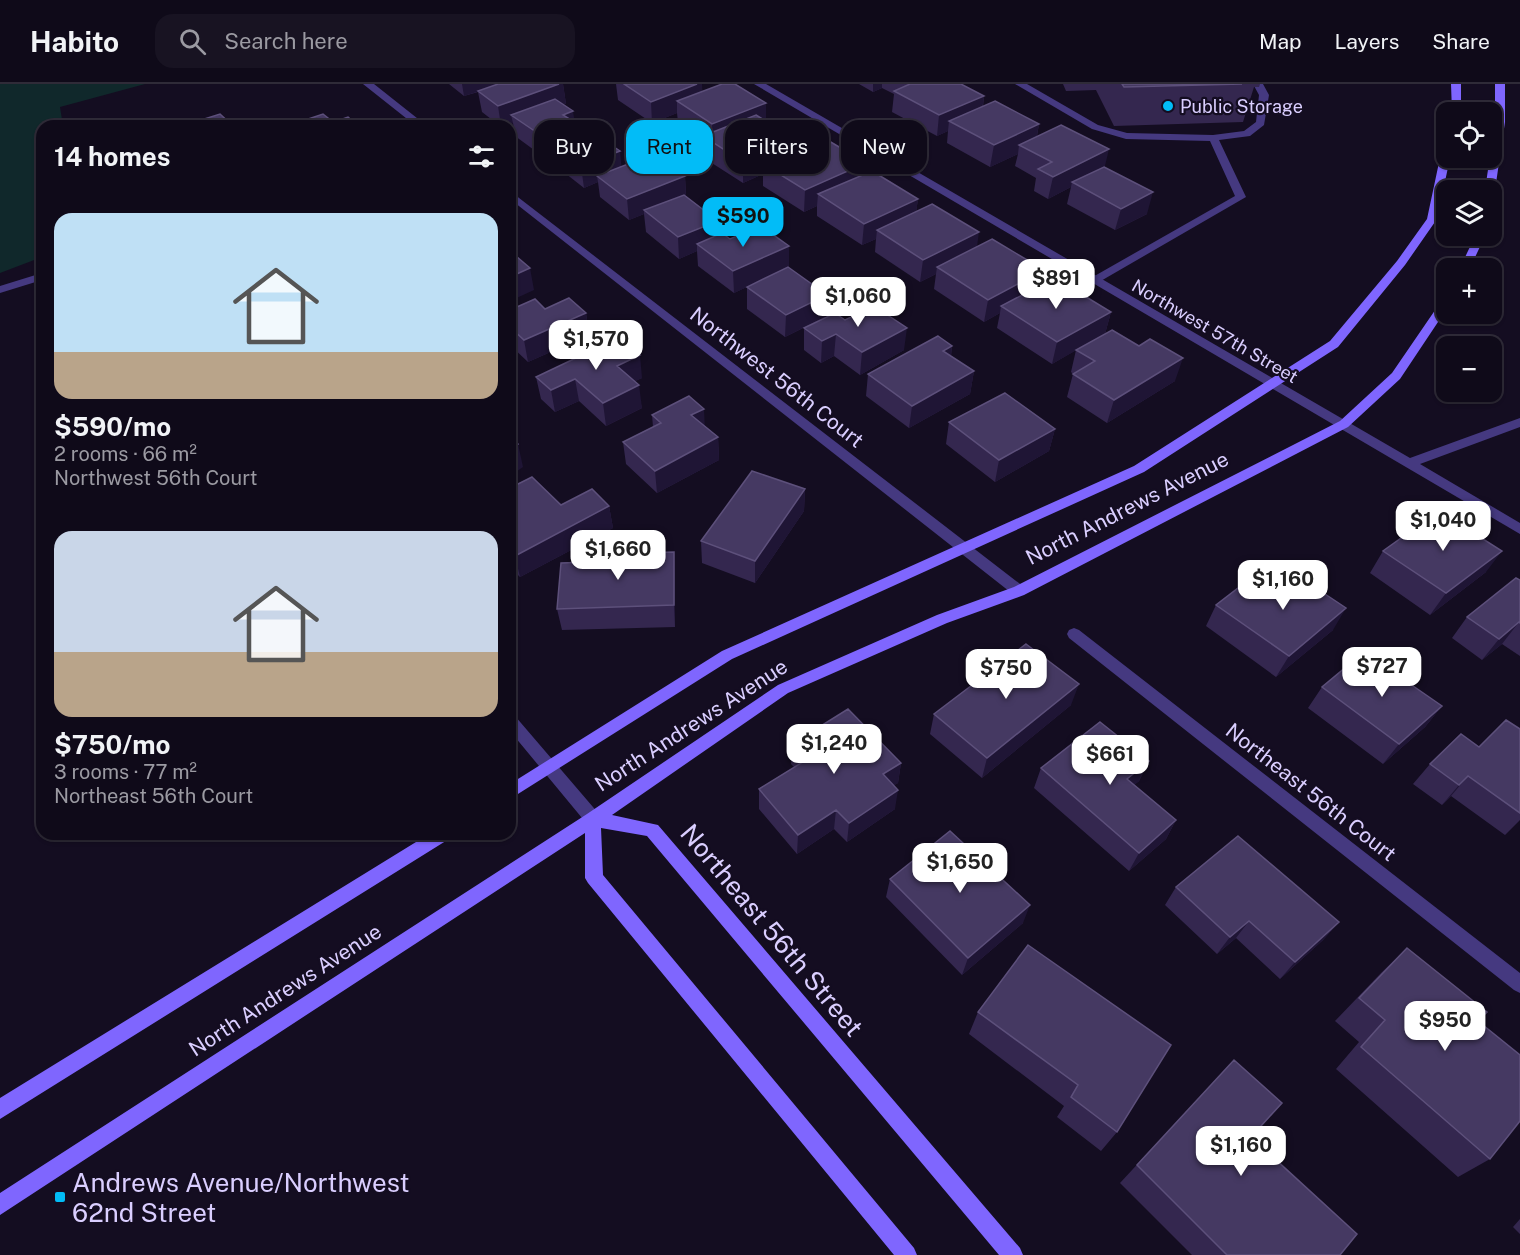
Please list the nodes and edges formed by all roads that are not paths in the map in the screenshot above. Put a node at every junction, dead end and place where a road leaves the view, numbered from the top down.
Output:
1 (368, 84) edge
2 (759, 84) edge
3 (1020, 84) edge
4 (1258, 84) edge
5 (1456, 84) edge
6 (1500, 84) edge
7 (1457, 102) edge
8 (414, 120) edge
9 (1213, 138) junction
10 (1441, 168) edge
11 (1491, 180) edge
12 (516, 199) edge
13 (36, 278) edge
14 (1095, 280) junction
15 (0, 290) edge
16 (1436, 317) edge
17 (1271, 384) junction
18 (1520, 422) edge
19 (1344, 424) junction
20 (1408, 464) junction
21 (1520, 529) edge
22 (966, 549) junction
23 (1019, 591) junction
24 (1074, 634) dead end
25 (516, 727) edge
26 (549, 768) junction
27 (516, 788) edge
28 (593, 819) junction
29 (433, 840) edge
30 (1520, 984) edge
31 (0, 1109) edge
32 (0, 1205) edge
33 (907, 1255) edge
34 (1013, 1255) edge

1 - 8 street
2 - 14 street, Northwest 57th Street
3 - 9 street
4 - 9 street
5 - 7 main road
6 - 11 main road
9 - 14 street
10 - 17 main road, North Andrews Avenue
12 - 22 street, Northwest 56th Court
13 - 15 street
14 - 17 street, Northwest 57th Street
16 - 19 main road, North Andrews Avenue
17 - 19 street, Northwest 57th Street
17 - 22 main road, North Andrews Avenue
18 - 20 street
19 - 20 street, Northwest 57th Street
19 - 23 main road, North Andrews Avenue
20 - 21 street, Northwest 57th Street
22 - 23 street, Northwest 56th Court
22 - 26 main road, North Andrews Avenue
23 - 28 main road, North Andrews Avenue
24 - 30 street, Northeast 56th Court
25 - 26 street
26 - 27 main road, North Andrews Avenue
26 - 28 street
28 - 32 main road, North Andrews Avenue
28 - 33 main road
28 - 34 main road, Northeast 56th Street
29 - 31 main road

